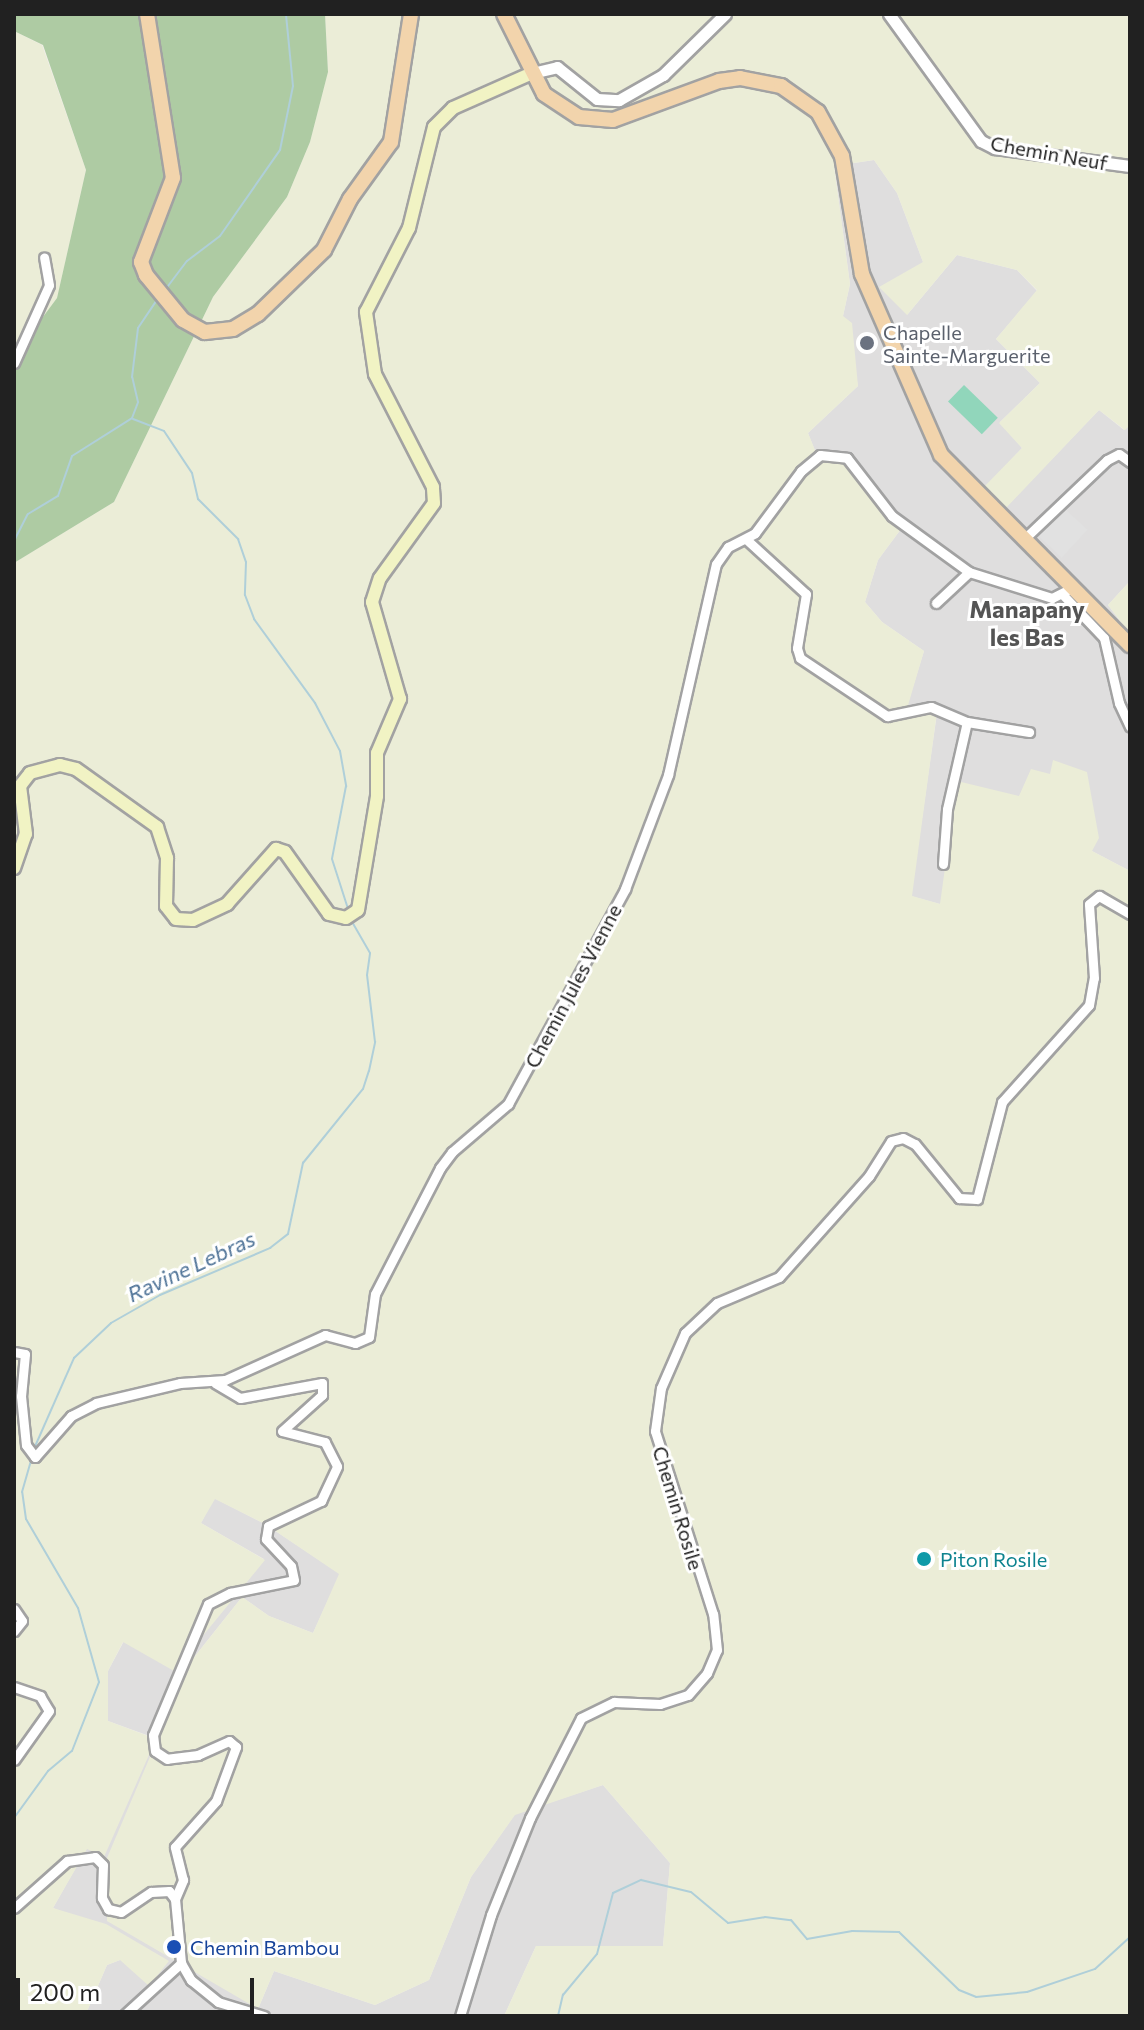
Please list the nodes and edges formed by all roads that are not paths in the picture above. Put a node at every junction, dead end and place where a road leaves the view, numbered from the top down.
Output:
1 (147, 14) edge
2 (411, 14) edge
3 (504, 14) edge
4 (725, 14) edge
5 (889, 14) edge
6 (532, 73) junction
7 (1130, 166) edge
8 (44, 257) dead end
9 (14, 363) edge
10 (1130, 462) edge
11 (747, 540) junction
12 (1023, 540) junction
13 (969, 572) junction
14 (1068, 592) junction
15 (936, 603) dead end
16 (1130, 645) edge
17 (967, 722) junction
18 (1130, 727) edge
19 (1029, 732) dead end
20 (943, 864) dead end
21 (14, 868) edge
22 (1130, 914) edge
23 (14, 1352) edge
24 (215, 1383) junction
25 (14, 1609) edge
26 (14, 1631) edge
27 (14, 1687) edge
28 (14, 1760) edge
29 (175, 1899) junction
30 (14, 1908) edge
31 (181, 1963) junction
32 (123, 2016) edge
33 (264, 2016) edge
34 (460, 2016) edge

1 - 2 main road
3 - 6 main road
4 - 6 street
5 - 7 street, Chemin Neuf
6 - 12 main road
6 - 21 main road
8 - 9 street
10 - 12 street
11 - 13 street, Chemin Jules Vienne
11 - 17 street
11 - 24 street, Chemin Jules Vienne
12 - 14 main road
13 - 14 street, Chemin Jules Vienne
13 - 15 street
14 - 16 main road
14 - 18 street
17 - 19 street
17 - 20 street
22 - 34 street, Chemin Rosile
23 - 24 street, Chemin Jules Vienne
24 - 29 street
25 - 26 street
27 - 28 street
29 - 30 street
29 - 31 street
31 - 32 street
31 - 33 street

